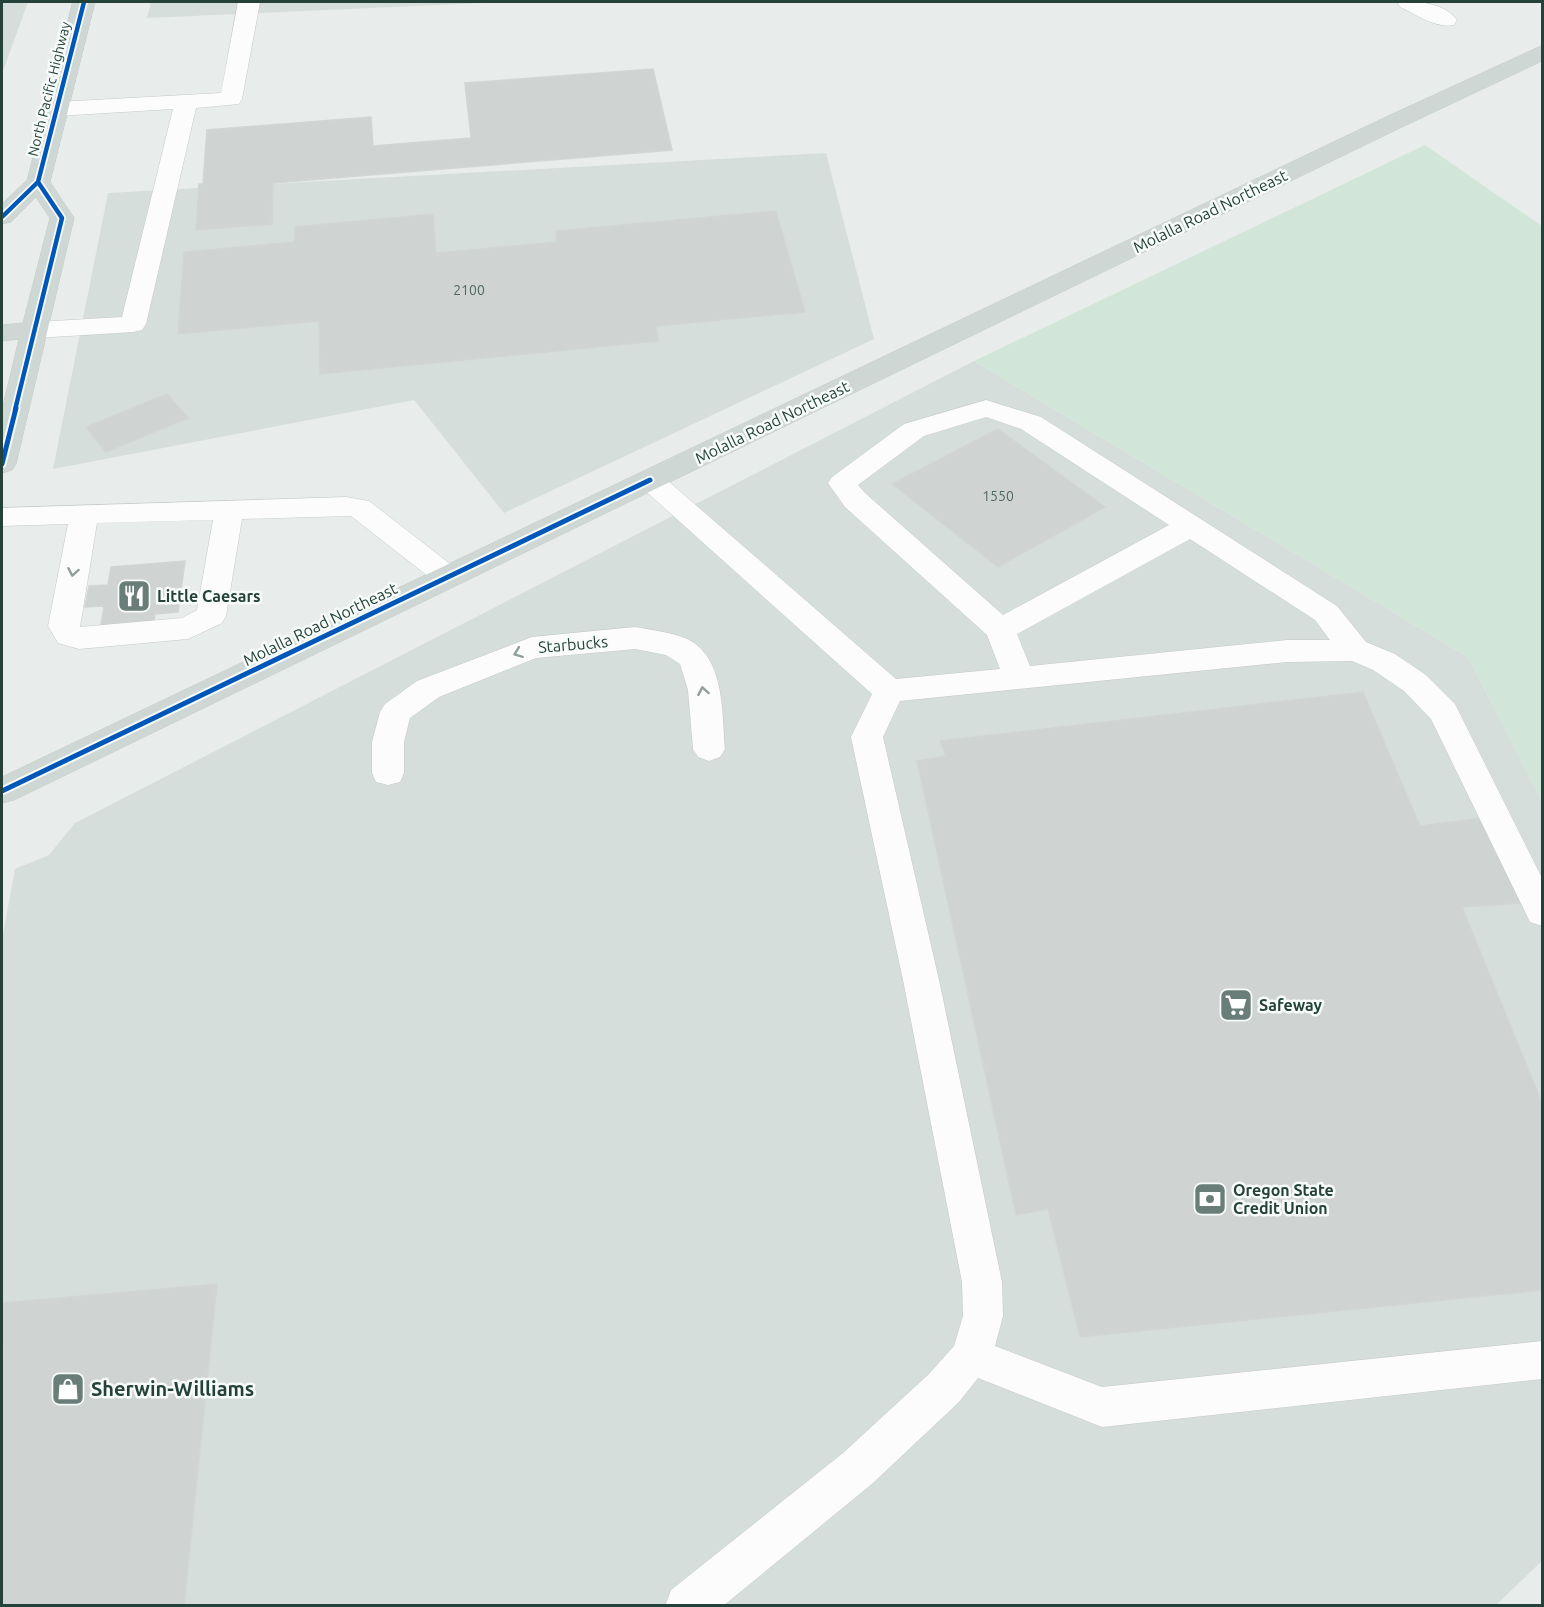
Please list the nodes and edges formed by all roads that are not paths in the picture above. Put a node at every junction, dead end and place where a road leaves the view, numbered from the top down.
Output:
1 (84, 2) edge
2 (249, 2) edge
3 (1408, 2) edge
4 (1446, 20) dead end
5 (1542, 53) edge
6 (186, 102) junction
7 (57, 109) junction
8 (38, 182) junction
9 (2, 217) edge
10 (36, 330) junction
11 (2, 333) edge
12 (2, 464) edge
13 (650, 480) junction
14 (229, 510) junction
15 (84, 514) junction
16 (2, 517) edge
17 (1190, 526) junction
18 (448, 577) junction
19 (1000, 630) junction
20 (1355, 650) junction
21 (1019, 678) junction
22 (889, 691) junction
23 (709, 749) dead end
24 (388, 773) dead end
25 (2, 791) edge
26 (1542, 912) edge
27 (971, 1356) junction
28 (1542, 1360) edge
29 (687, 1605) edge

1 - 7 main road, North Pacific Highway
2 - 6 lane
3 - 4 lane
5 - 13 main road, Molalla Road Northeast
6 - 7 lane
6 - 10 lane
7 - 8 main road, North Pacific Highway
8 - 9 main road, North Pacific Highway
8 - 10 main road, North Pacific Highway
10 - 11 main road
10 - 12 main road, North Pacific Highway
13 - 18 main road, Molalla Road Northeast
13 - 22 lane
14 - 15 lane
15 -> 14 lane
14 - 18 lane
15 - 16 lane
17 - 19 lane
17 - 19 lane
17 - 20 lane
18 - 25 main road, Molalla Road Northeast
19 - 21 lane
20 - 21 lane
20 - 26 lane
21 - 22 lane
22 - 27 lane
23 -> 24 lane, Starbucks
27 - 28 lane
27 - 29 lane

